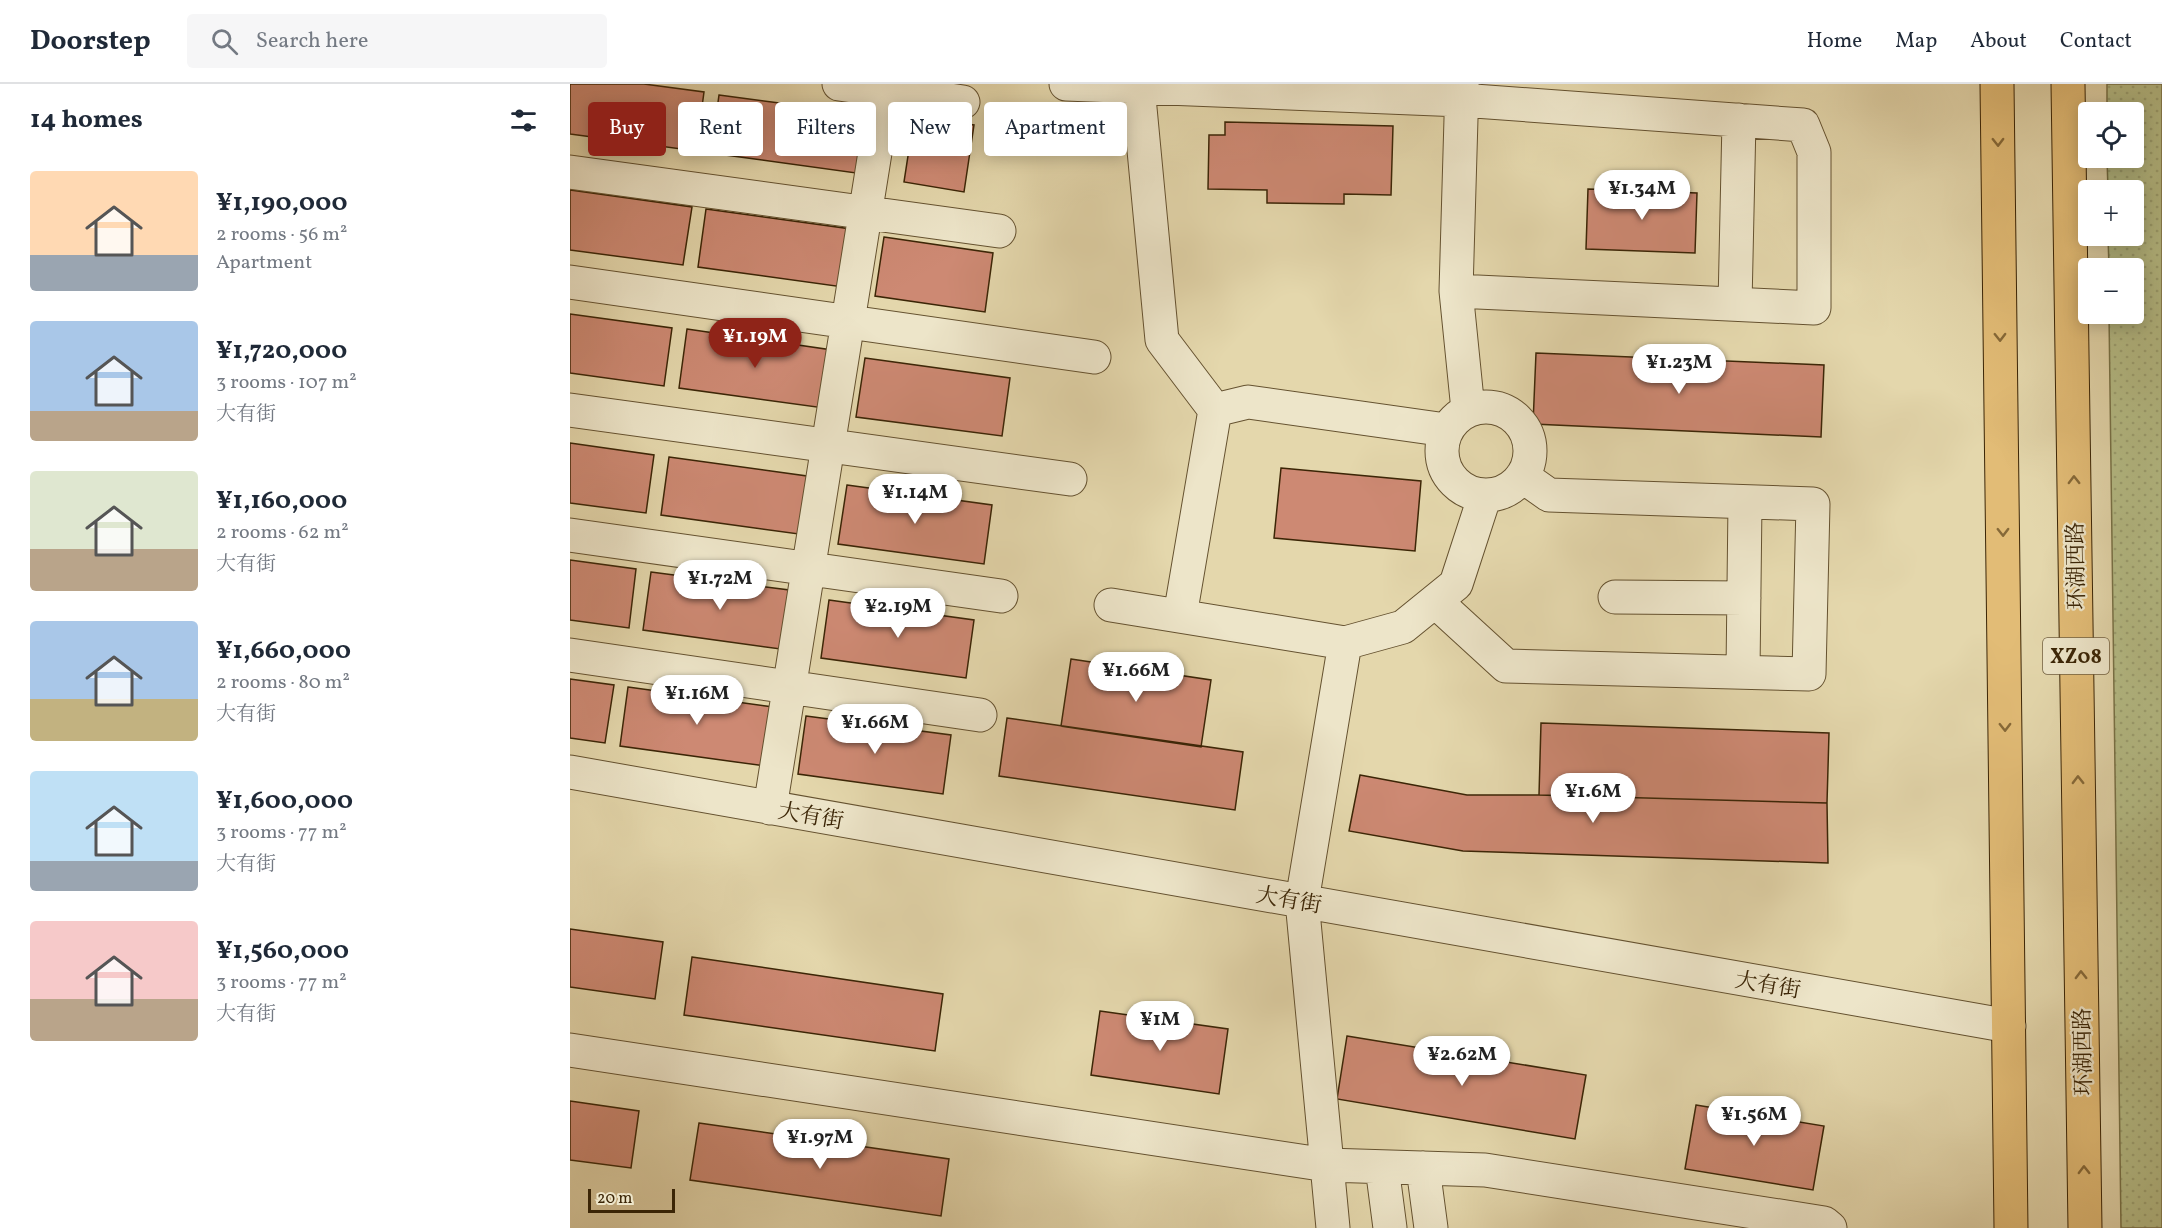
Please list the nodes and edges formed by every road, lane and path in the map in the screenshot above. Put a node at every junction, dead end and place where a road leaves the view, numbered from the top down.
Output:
1 (839, 84) edge
2 (1066, 84) edge
3 (1997, 84) edge
4 (2068, 84) edge
5 (885, 87) edge
6 (1138, 87) junction
7 (1462, 92) edge
8 (963, 102) dead end
9 (1739, 120) junction
10 (570, 171) edge
11 (865, 212) junction
12 (999, 231) dead end
13 (570, 282) edge
14 (1456, 291) junction
15 (1735, 304) junction
16 (848, 322) junction
17 (1094, 357) dead end
18 (570, 410) edge
19 (1215, 410) junction
20 (1457, 420) junction
21 (828, 445) junction
22 (1522, 476) junction
23 (1070, 479) dead end
24 (1485, 495) junction
25 (1745, 502) junction
26 (570, 535) edge
27 (808, 569) junction
28 (1001, 596) dead end
29 (1615, 597) dead end
30 (1744, 598) junction
31 (1435, 601) junction
32 (1111, 604) dead end
33 (1180, 616) junction
34 (1345, 643) junction
35 (570, 655) edge
36 (1743, 672) junction
37 (789, 687) junction
38 (980, 715) dead end
39 (570, 772) edge
40 (770, 808) junction
41 (1302, 901) junction
42 (2009, 1026) junction
43 (570, 1050) edge
44 (1327, 1165) junction
45 (1382, 1167) junction
46 (1423, 1168) junction
47 (1333, 1228) edge
48 (1390, 1228) edge
49 (1431, 1228) edge
50 (1830, 1228) edge
51 (2011, 1228) edge
52 (2085, 1228) edge

1 - 5 street
2 - 6 street
3 -> 42 main road
52 -> 4 main road, 环湖西路 / XZ08
5 - 8 street
5 - 11 street
6 - 7 street
6 - 19 street
7 - 9 street
7 - 14 street
9 - 15 street
9 - 15 street
10 - 11 street
11 - 12 street
11 - 16 street
13 - 16 street
14 - 15 street
14 - 20 street
16 - 17 street
16 - 21 street
18 - 21 street
19 - 20 street
19 - 33 street
20 - 22 street
20 - 24 street
21 - 23 street
21 - 27 street
22 - 24 street
22 - 25 street
24 - 31 street
25 - 30 street
25 - 36 street
26 - 27 street
27 - 28 street
27 - 37 street
29 - 30 street
30 - 36 street
31 - 34 street
31 - 36 street
32 - 33 street
33 - 34 street
34 - 41 street
35 - 37 street
37 - 38 street
37 - 40 street
39 - 40 street, 大有街
40 - 41 street, 大有街
41 - 42 street, 大有街
41 - 44 street
42 - 51 main road
43 - 44 street
44 - 45 street
44 - 47 street
45 - 46 street
45 - 48 street
46 - 49 street
46 - 50 street

